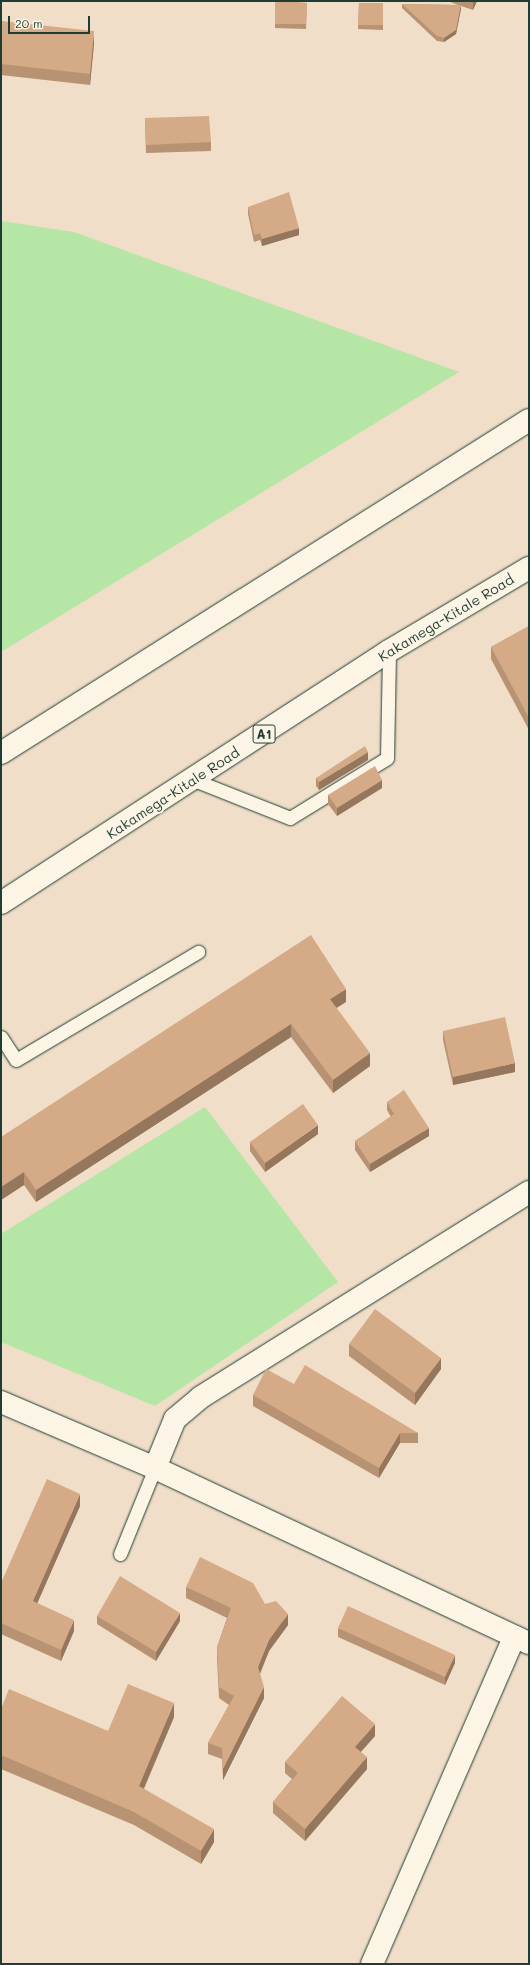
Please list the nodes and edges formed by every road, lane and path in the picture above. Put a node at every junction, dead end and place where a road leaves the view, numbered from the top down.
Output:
1 (529, 420) edge
2 (529, 568) edge
3 (389, 651) junction
4 (1, 753) edge
5 (194, 780) junction
6 (1, 904) edge
7 (198, 952) dead end
8 (1, 1037) edge
9 (529, 1192) edge
10 (1, 1402) edge
11 (155, 1468) junction
12 (120, 1554) dead end
13 (521, 1640) edge
14 (372, 1964) edge

1 - 4 main road
2 - 3 main road, Kakamega-Kitale Road / A1
3 - 5 main road, Kakamega-Kitale Road / A1
3 - 5 lane
5 - 6 main road, Kakamega-Kitale Road / A1
7 - 8 lane
9 - 11 main road
10 - 11 main road
11 - 12 lane
11 - 13 main road
13 - 14 main road

